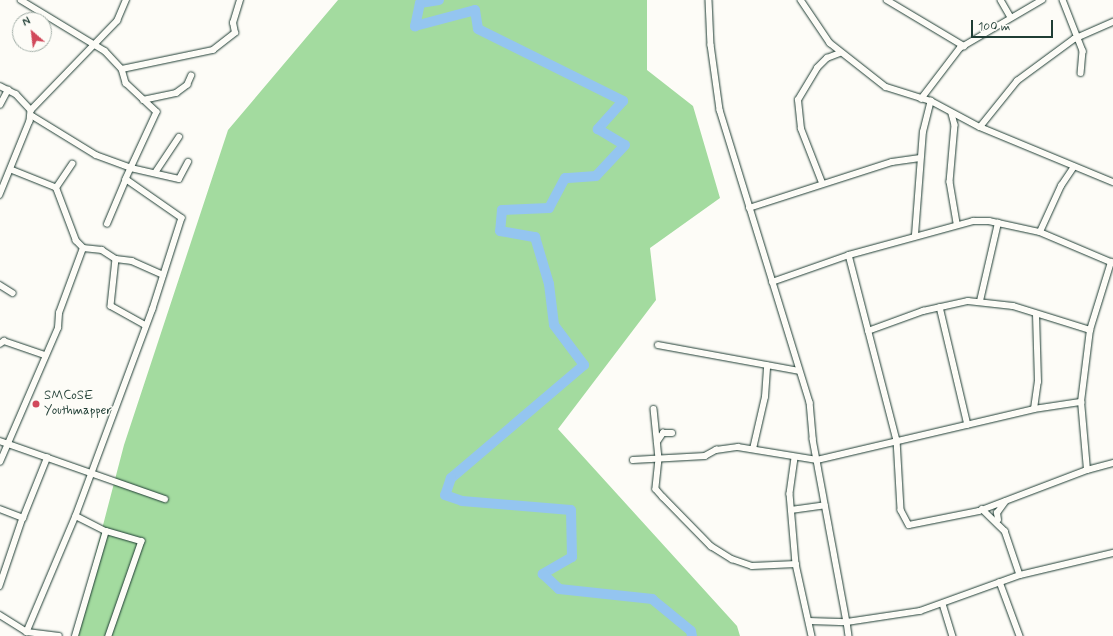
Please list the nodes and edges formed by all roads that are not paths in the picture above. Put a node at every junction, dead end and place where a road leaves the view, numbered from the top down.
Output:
1 (21, 0) edge
2 (126, 0) edge
3 (240, 0) edge
4 (709, 0) edge
5 (802, 0) edge
6 (887, 0) edge
7 (1001, 0) edge
8 (1042, 0) edge
9 (1063, 0) edge
10 (1011, 17) junction
11 (1113, 22) edge
12 (1079, 38) junction
13 (94, 43) junction
14 (964, 46) junction
15 (840, 53) junction
16 (122, 69) junction
17 (1080, 73) dead end
18 (191, 76) dead end
19 (0, 86) edge
20 (8, 90) junction
21 (921, 99) junction
22 (143, 100) junction
23 (931, 101) junction
24 (0, 105) edge
25 (31, 113) junction
26 (952, 114) junction
27 (980, 127) junction
28 (179, 137) dead end
29 (920, 158) junction
30 (188, 162) dead end
31 (72, 164) dead end
32 (1074, 167) junction
33 (131, 168) junction
34 (11, 170) junction
35 (155, 173) junction
36 (126, 179) junction
37 (1113, 182) edge
38 (822, 183) junction
39 (56, 188) junction
40 (0, 195) edge
41 (749, 208) junction
42 (957, 223) junction
43 (998, 223) junction
44 (107, 224) dead end
45 (1040, 232) junction
46 (915, 236) junction
47 (83, 248) junction
48 (849, 255) junction
49 (116, 259) junction
50 (1112, 262) edge
51 (163, 275) junction
52 (772, 282) junction
53 (0, 285) edge
54 (13, 293) dead end
55 (980, 301) junction
56 (940, 307) junction
57 (1036, 316) junction
58 (145, 325) junction
59 (1090, 330) junction
60 (868, 331) junction
61 (0, 344) edge
62 (658, 345) dead end
63 (45, 355) junction
64 (767, 366) junction
65 (799, 371) junction
66 (1080, 402) junction
67 (654, 409) dead end
68 (1034, 409) junction
69 (968, 425) junction
70 (672, 433) dead end
71 (897, 440) junction
72 (0, 441) edge
73 (657, 442) junction
74 (8, 443) junction
75 (753, 449) junction
76 (47, 458) junction
77 (795, 458) junction
78 (659, 459) junction
79 (633, 460) dead end
80 (817, 460) junction
81 (0, 462) edge
82 (1113, 463) edge
83 (1087, 470) junction
84 (89, 472) junction
85 (165, 499) dead end
86 (1004, 502) junction
87 (825, 505) junction
88 (0, 509) edge
89 (982, 509) junction
90 (791, 510) junction
91 (76, 516) junction
92 (23, 518) junction
93 (998, 520) junction
94 (106, 531) junction
95 (1113, 553) edge
96 (796, 564) junction
97 (1020, 575) junction
98 (1000, 582) junction
99 (0, 586) edge
100 (943, 604) junction
101 (0, 614) edge
102 (809, 621) junction
103 (847, 622) junction
104 (27, 632) junction
105 (59, 636) edge
106 (75, 636) edge
107 (109, 636) edge
108 (812, 636) edge
109 (849, 636) edge
110 (953, 636) edge
111 (1020, 636) edge

1 - 13 street
2 - 13 street
3 - 16 street
4 - 41 street
5 - 15 street
6 - 14 street
7 - 10 street
8 - 10 street
9 - 12 street
10 - 14 street
11 - 12 street
12 - 17 street
12 - 27 street
13 - 16 street
13 - 25 street
14 - 21 street
15 - 21 street
15 - 38 street
16 - 22 street
18 - 22 street
19 - 20 street
20 - 24 street
20 - 25 street
21 - 23 street
22 - 33 street
23 - 26 street
23 - 29 street
25 - 33 street
25 - 34 street
26 - 27 street
26 - 42 street
27 - 32 street
28 - 35 street
29 - 38 street
29 - 46 street
30 - 35 street
31 - 39 street
32 - 37 street
32 - 45 street
33 - 35 street
33 - 36 street
34 - 39 street
34 - 40 street
36 - 44 street
36 - 51 street
38 - 41 street
39 - 47 street
41 - 52 street
42 - 43 street
42 - 46 street
43 - 45 street
43 - 55 street
45 - 50 street
46 - 48 street
47 - 49 street
47 - 63 street
48 - 52 street
48 - 60 street
49 - 51 street
49 - 58 street
50 - 59 street
51 - 58 street
52 - 65 street
53 - 54 street
55 - 56 street
55 - 57 street
56 - 60 street
56 - 69 street
57 - 59 street
57 - 68 street
58 - 84 street
59 - 66 street
60 - 71 street
61 - 63 street
62 - 64 street
63 - 74 street
64 - 65 street
64 - 75 street
65 - 80 street
66 - 68 street
66 - 83 street
67 - 73 street
68 - 69 street
69 - 71 street
70 - 73 street
71 - 80 street
71 - 89 street
72 - 74 street
73 - 78 street
74 - 76 street
74 - 81 street
75 - 77 street
75 - 78 street
76 - 84 street
76 - 92 street
77 - 80 street
77 - 90 street
78 - 79 street
78 - 96 street
80 - 87 street
82 - 83 street
83 - 86 street
84 - 85 street
84 - 91 street
86 - 89 street
86 - 93 street
87 - 90 street
87 - 103 street
88 - 92 street
89 - 93 street
90 - 96 street
91 - 94 street
91 - 104 street
92 - 99 street
93 - 97 street
94 - 106 street
94 - 107 street
95 - 97 street
96 - 102 street
97 - 98 street
98 - 100 street
98 - 111 street
100 - 103 street
100 - 110 street
101 - 104 street
102 - 103 street
102 - 108 street
103 - 109 street
104 - 105 street

